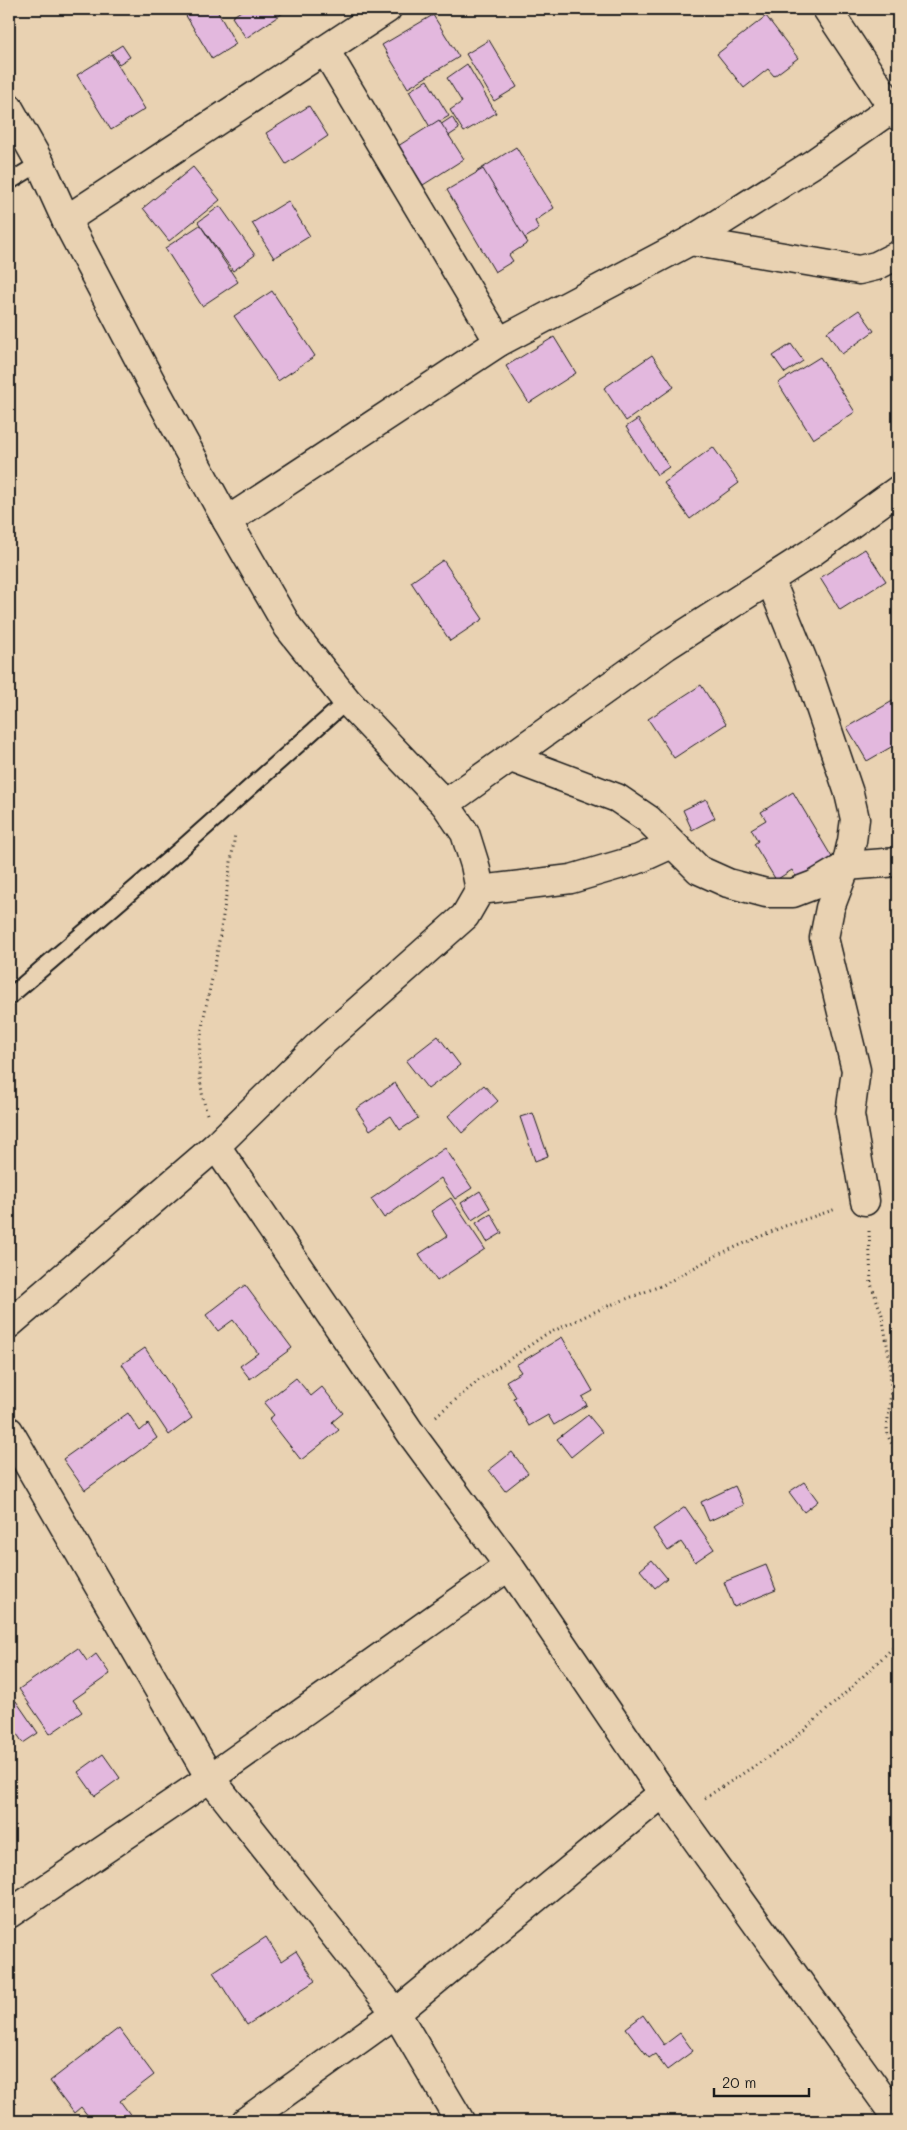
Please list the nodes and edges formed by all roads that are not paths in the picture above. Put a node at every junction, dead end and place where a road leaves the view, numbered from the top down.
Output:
1 (387, 9) edge
2 (827, 9) edge
3 (325, 50) junction
4 (9, 108) edge
5 (897, 110) edge
6 (40, 163) junction
7 (9, 182) edge
8 (66, 220) junction
9 (690, 241) junction
10 (898, 255) edge
11 (499, 342) junction
12 (898, 490) edge
13 (227, 521) junction
14 (770, 579) junction
15 (347, 701) junction
16 (511, 758) junction
17 (445, 804) junction
18 (672, 844) junction
19 (898, 862) edge
20 (846, 866) junction
21 (480, 890) junction
22 (9, 997) edge
23 (216, 1146) junction
24 (865, 1201) road end
25 (9, 1324) edge
26 (9, 1431) edge
27 (509, 1566) junction
28 (210, 1778) junction
29 (663, 1793) junction
30 (9, 1914) edge
31 (396, 2013) junction
32 (898, 2120) edge
33 (246, 2121) edge
34 (460, 2121) edge

1 - 3 street
2 - 5 street
3 - 8 street
3 - 11 street
4 - 6 street
5 - 9 street
6 - 7 lane
6 - 8 street
8 - 13 street
9 - 10 street
9 - 11 street
11 - 13 street
12 - 14 street
13 - 15 street
14 - 16 street
14 - 20 street
15 - 17 street
15 - 22 lane
16 - 17 street
16 - 18 street
17 - 21 street
18 - 20 street
18 - 21 street
19 - 20 street
20 - 24 street
21 - 23 street
23 - 25 street
23 - 27 street
26 - 28 street
27 - 28 street
27 - 29 street
28 - 30 street
28 - 31 street
29 - 31 street
29 - 32 street
31 - 33 street
31 - 34 street

